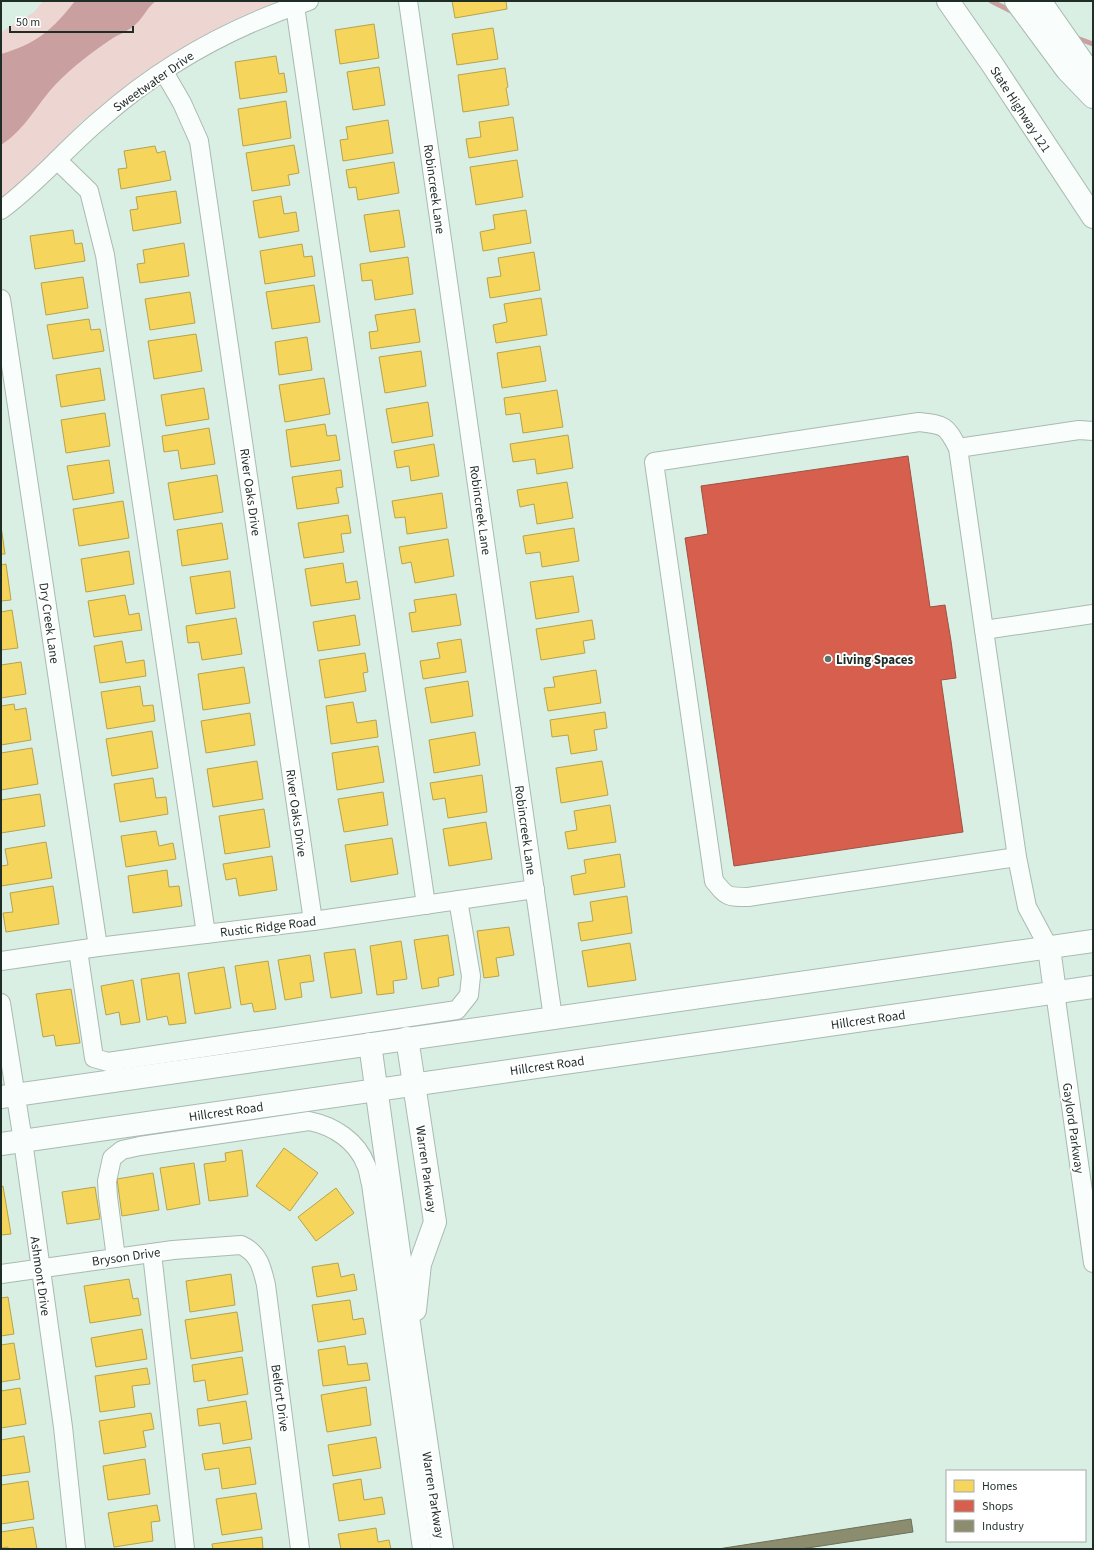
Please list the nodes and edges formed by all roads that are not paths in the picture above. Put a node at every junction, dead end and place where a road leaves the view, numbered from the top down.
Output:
1 (408, 1) edge
2 (948, 1) edge
3 (1016, 1) edge
4 (1040, 1) edge
5 (302, 3) edge
6 (164, 72) junction
7 (1093, 78) edge
8 (1093, 97) edge
9 (57, 160) junction
10 (1, 210) edge
11 (1093, 217) edge
12 (1, 299) edge
13 (1093, 431) edge
14 (958, 448) junction
15 (1093, 614) edge
16 (984, 630) junction
17 (1017, 857) junction
18 (535, 889) junction
19 (458, 900) junction
20 (426, 904) junction
21 (313, 921) junction
22 (206, 934) junction
23 (1093, 941) edge
24 (98, 947) junction
25 (1049, 948) junction
26 (78, 950) junction
27 (1, 961) edge
28 (1093, 987) edge
29 (1055, 992) junction
30 (1, 1003) edge
31 (553, 1018) junction
32 (407, 1038) junction
33 (370, 1044) junction
34 (414, 1084) junction
35 (375, 1089) junction
36 (8, 1096) edge
37 (22, 1141) junction
38 (1, 1144) edge
39 (250, 1251) joint
40 (152, 1253) junction
41 (116, 1258) junction
42 (1093, 1263) edge
43 (40, 1268) junction
44 (1, 1274) edge
45 (412, 1345) junction
46 (76, 1549) edge
47 (185, 1549) edge
48 (300, 1549) edge
49 (422, 1549) edge
50 (442, 1549) edge

1 - 18 street, Robincreek Lane
2 - 11 main road, State Highway 121
3 - 8 main road
4 - 7 main road
5 - 6 street, Sweetwater Drive
5 - 20 street
6 - 9 street, Sweetwater Drive
6 - 21 street, River Oaks Drive
9 - 10 street, Sweetwater Drive
9 - 22 street
12 - 24 street, Dry Creek Lane
13 - 14 street
14 - 16 street
14 - 17 street
15 - 16 street
16 - 17 street
17 - 25 street
18 - 19 street, Rustic Ridge Road
18 - 31 street, Robincreek Lane
19 - 20 street, Rustic Ridge Road
19 - 26 street
20 - 21 street, Rustic Ridge Road
21 - 22 street, Rustic Ridge Road
22 - 24 street, Rustic Ridge Road
23 - 25 main road
24 - 26 street, Rustic Ridge Road
25 - 29 main road
25 - 31 main road
26 - 27 street, Rustic Ridge Road
28 - 29 main road, Hillcrest Road
29 - 34 main road, Hillcrest Road
29 - 42 street, Gaylord Parkway
30 - 36 street, Ashmont Drive
31 - 32 main road
32 - 33 main road
32 - 34 main road, Warren Parkway
33 - 35 main road, Warren Parkway
33 - 36 main road
34 - 35 main road, Hillcrest Road
34 - 45 main road, Warren Parkway
35 - 37 main road, Hillcrest Road
35 - 45 main road, Warren Parkway
36 - 37 street, Ashmont Drive
37 - 38 main road, Hillcrest Road
37 - 43 street, Ashmont Drive
39 - 40 street, Bryson Drive
39 - 48 street, Belfort Drive
40 - 41 street, Bryson Drive
40 - 47 street
41 - 43 street, Bryson Drive
41 - 49 street
43 - 44 street, Bryson Drive
43 - 46 street, Ashmont Drive
45 - 50 main road, Warren Parkway

